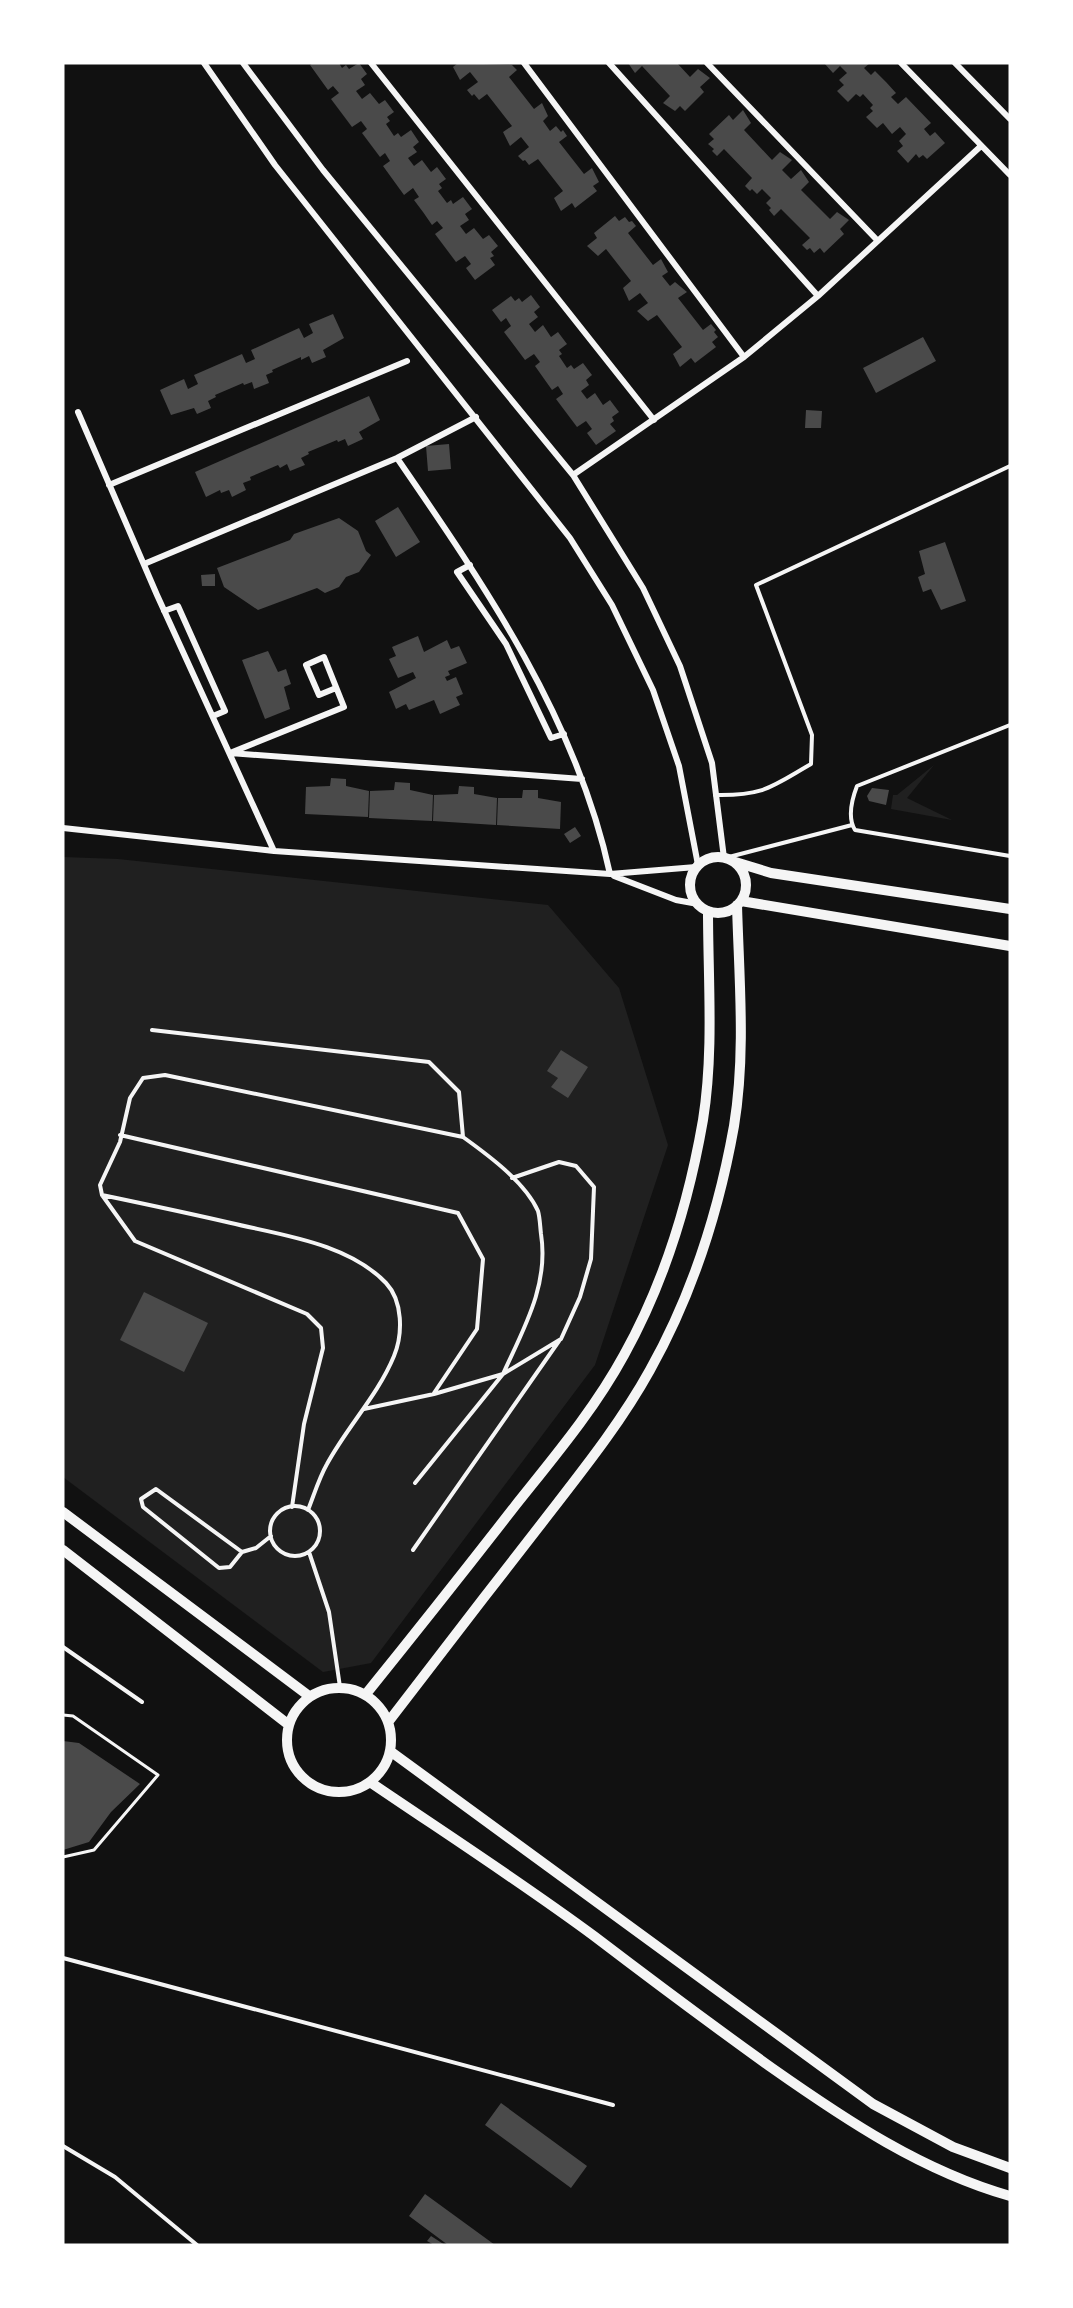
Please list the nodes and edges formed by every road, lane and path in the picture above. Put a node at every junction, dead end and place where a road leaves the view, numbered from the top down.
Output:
1 (204, 63) edge
2 (243, 63) edge
3 (371, 63) edge
4 (524, 63) edge
5 (609, 63) edge
6 (706, 63) edge
7 (900, 63) edge
8 (955, 63) edge
9 (1010, 119) edge
10 (981, 146) junction
11 (1010, 176) edge
12 (877, 240) junction
13 (818, 296) junction
14 (744, 357) junction
15 (407, 361) dead end
16 (78, 412) dead end
17 (476, 417) junction
18 (654, 420) junction
19 (397, 458) junction
20 (1010, 466) edge
21 (573, 475) junction
22 (110, 485) junction
23 (144, 564) junction
24 (471, 565) junction
25 (164, 611) junction
26 (336, 688) junction
27 (213, 716) junction
28 (1010, 725) edge
29 (564, 734) junction
30 (230, 753) junction
31 (582, 779) junction
32 (715, 795) junction
33 (852, 825) junction
34 (63, 828) edge
35 (274, 851) junction
36 (1010, 856) edge
37 (728, 860) junction
38 (697, 866) junction
39 (610, 874) junction
40 (739, 903) junction
41 (698, 904) junction
42 (1010, 909) edge
43 (708, 911) junction
44 (1010, 946) edge
45 (152, 1030) dead end
46 (120, 1135) junction
47 (462, 1137) junction
48 (512, 1178) junction
49 (102, 1195) junction
50 (561, 1338) junction
51 (503, 1374) junction
52 (434, 1394) junction
53 (364, 1409) junction
54 (415, 1483) dead end
55 (292, 1507) junction
56 (308, 1510) junction
57 (63, 1512) edge
58 (271, 1536) junction
59 (63, 1550) edge
60 (412, 1550) dead end
61 (242, 1551) junction
62 (309, 1552) junction
63 (63, 1647) edge
64 (340, 1687) junction
65 (366, 1694) junction
66 (309, 1696) junction
67 (142, 1702) dead end
68 (63, 1715) edge
69 (388, 1721) junction
70 (289, 1725) junction
71 (390, 1751) junction
72 (370, 1782) junction
73 (63, 1857) edge
74 (63, 1958) edge
75 (613, 2105) dead end
76 (63, 2146) edge
77 (1010, 2168) edge
78 (1010, 2196) edge
79 (197, 2245) edge

1 - 17 street
2 - 21 street
3 - 18 street
4 - 14 street
5 - 13 street
6 - 12 street
7 - 10 street
8 - 9 street
10 - 11 street
10 - 12 street
12 - 13 street
13 - 14 street
14 - 18 street
15 - 22 street
16 - 22 street
17 - 19 street
17 - 38 street
18 - 21 street
19 - 23 street
19 - 24 street
20 - 32 lane
21 - 32 street
22 - 23 street
23 - 25 street
24 - 29 street
24 - 29 street
25 - 27 street
25 - 27 street
26 - 26 street
26 - 30 street
27 - 30 street
28 - 33 lane
29 - 31 street
30 - 31 street
30 - 35 street
31 - 39 street
32 - 37 street
33 - 36 lane
33 - 37 lane
34 - 35 street
35 - 39 street
37 - 38 street
37 - 40 street
37 - 42 street
38 - 39 street
38 - 41 street
39 - 41 street
40 - 43 street
40 - 44 street
40 - 69 street
41 - 43 street
43 - 65 street
45 - 47 lane
46 - 47 lane
46 - 49 lane
46 - 52 lane
47 - 48 lane
48 - 50 lane
48 - 51 lane
49 - 53 lane
49 - 55 lane
50 - 51 lane
50 - 60 lane
51 - 52 lane
51 - 54 lane
52 - 53 lane
53 - 56 lane
55 - 56 lane
55 - 58 lane
56 - 62 lane
57 - 66 street
58 - 61 lane
58 - 62 lane
59 - 70 street
61 - 61 lane
62 - 64 lane
63 - 67 lane
64 - 65 street
64 - 66 street
65 - 69 street
66 - 70 street
68 - 73 path
69 - 71 street
70 - 72 street
71 - 72 street
71 - 77 street
72 - 78 street
74 - 75 lane
76 - 79 lane

